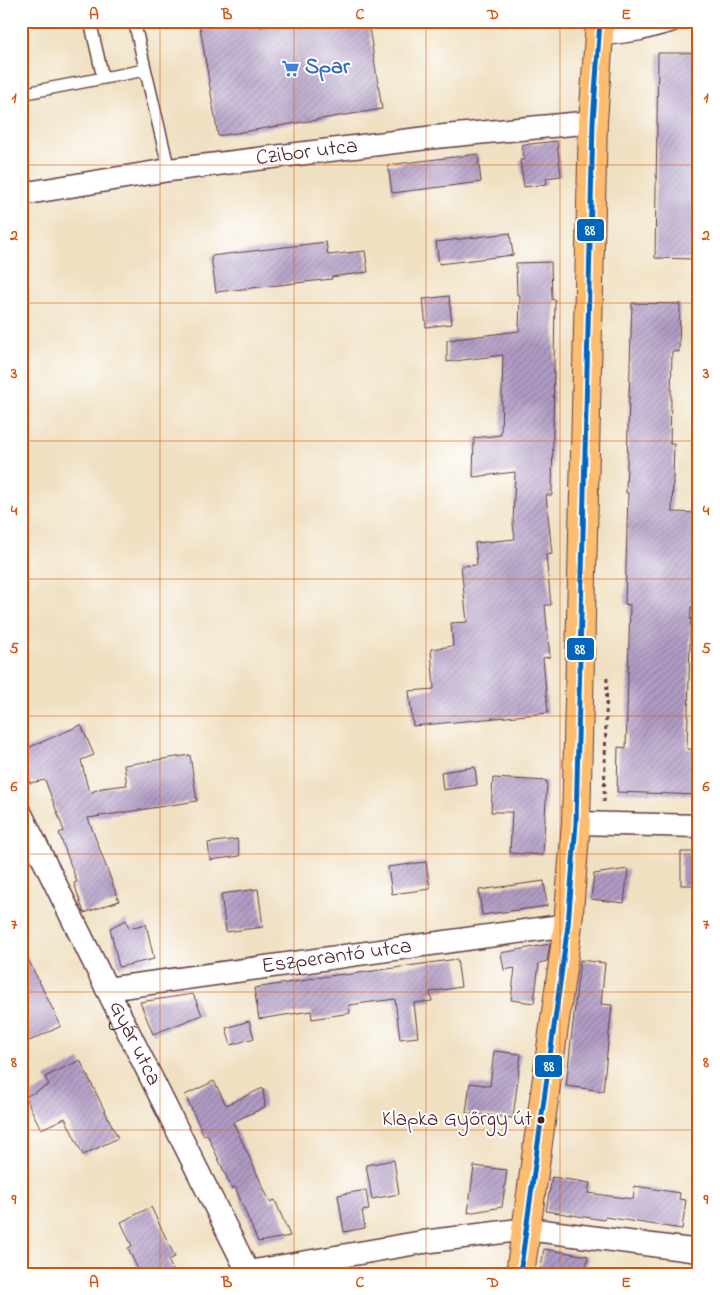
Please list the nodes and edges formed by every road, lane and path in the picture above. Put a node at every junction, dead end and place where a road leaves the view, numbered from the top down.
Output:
1 (90, 21) edge
2 (134, 21) edge
3 (670, 21) edge
4 (600, 28) edge
5 (145, 70) junction
6 (103, 78) junction
7 (21, 94) edge
8 (593, 122) junction
9 (169, 170) junction
10 (21, 194) edge
11 (21, 814) edge
12 (576, 823) junction
13 (699, 826) edge
14 (568, 925) junction
15 (107, 989) junction
16 (527, 1229) junction
17 (699, 1251) edge
18 (249, 1273) edge
19 (520, 1274) edge

1 - 6 lane
2 - 5 lane
3 - 4 street
4 - 8 main road
5 - 6 lane
5 - 9 lane
6 - 7 lane
8 - 9 street, Czibor utca
8 - 12 main road
9 - 10 street, Czibor utca
11 - 15 street, Gyár utca
12 - 13 street
12 - 14 main road
14 - 15 street, Eszperantó utca
14 - 16 main road
15 - 18 street, Gyár utca
16 - 17 street
16 - 18 street
16 - 19 main road

